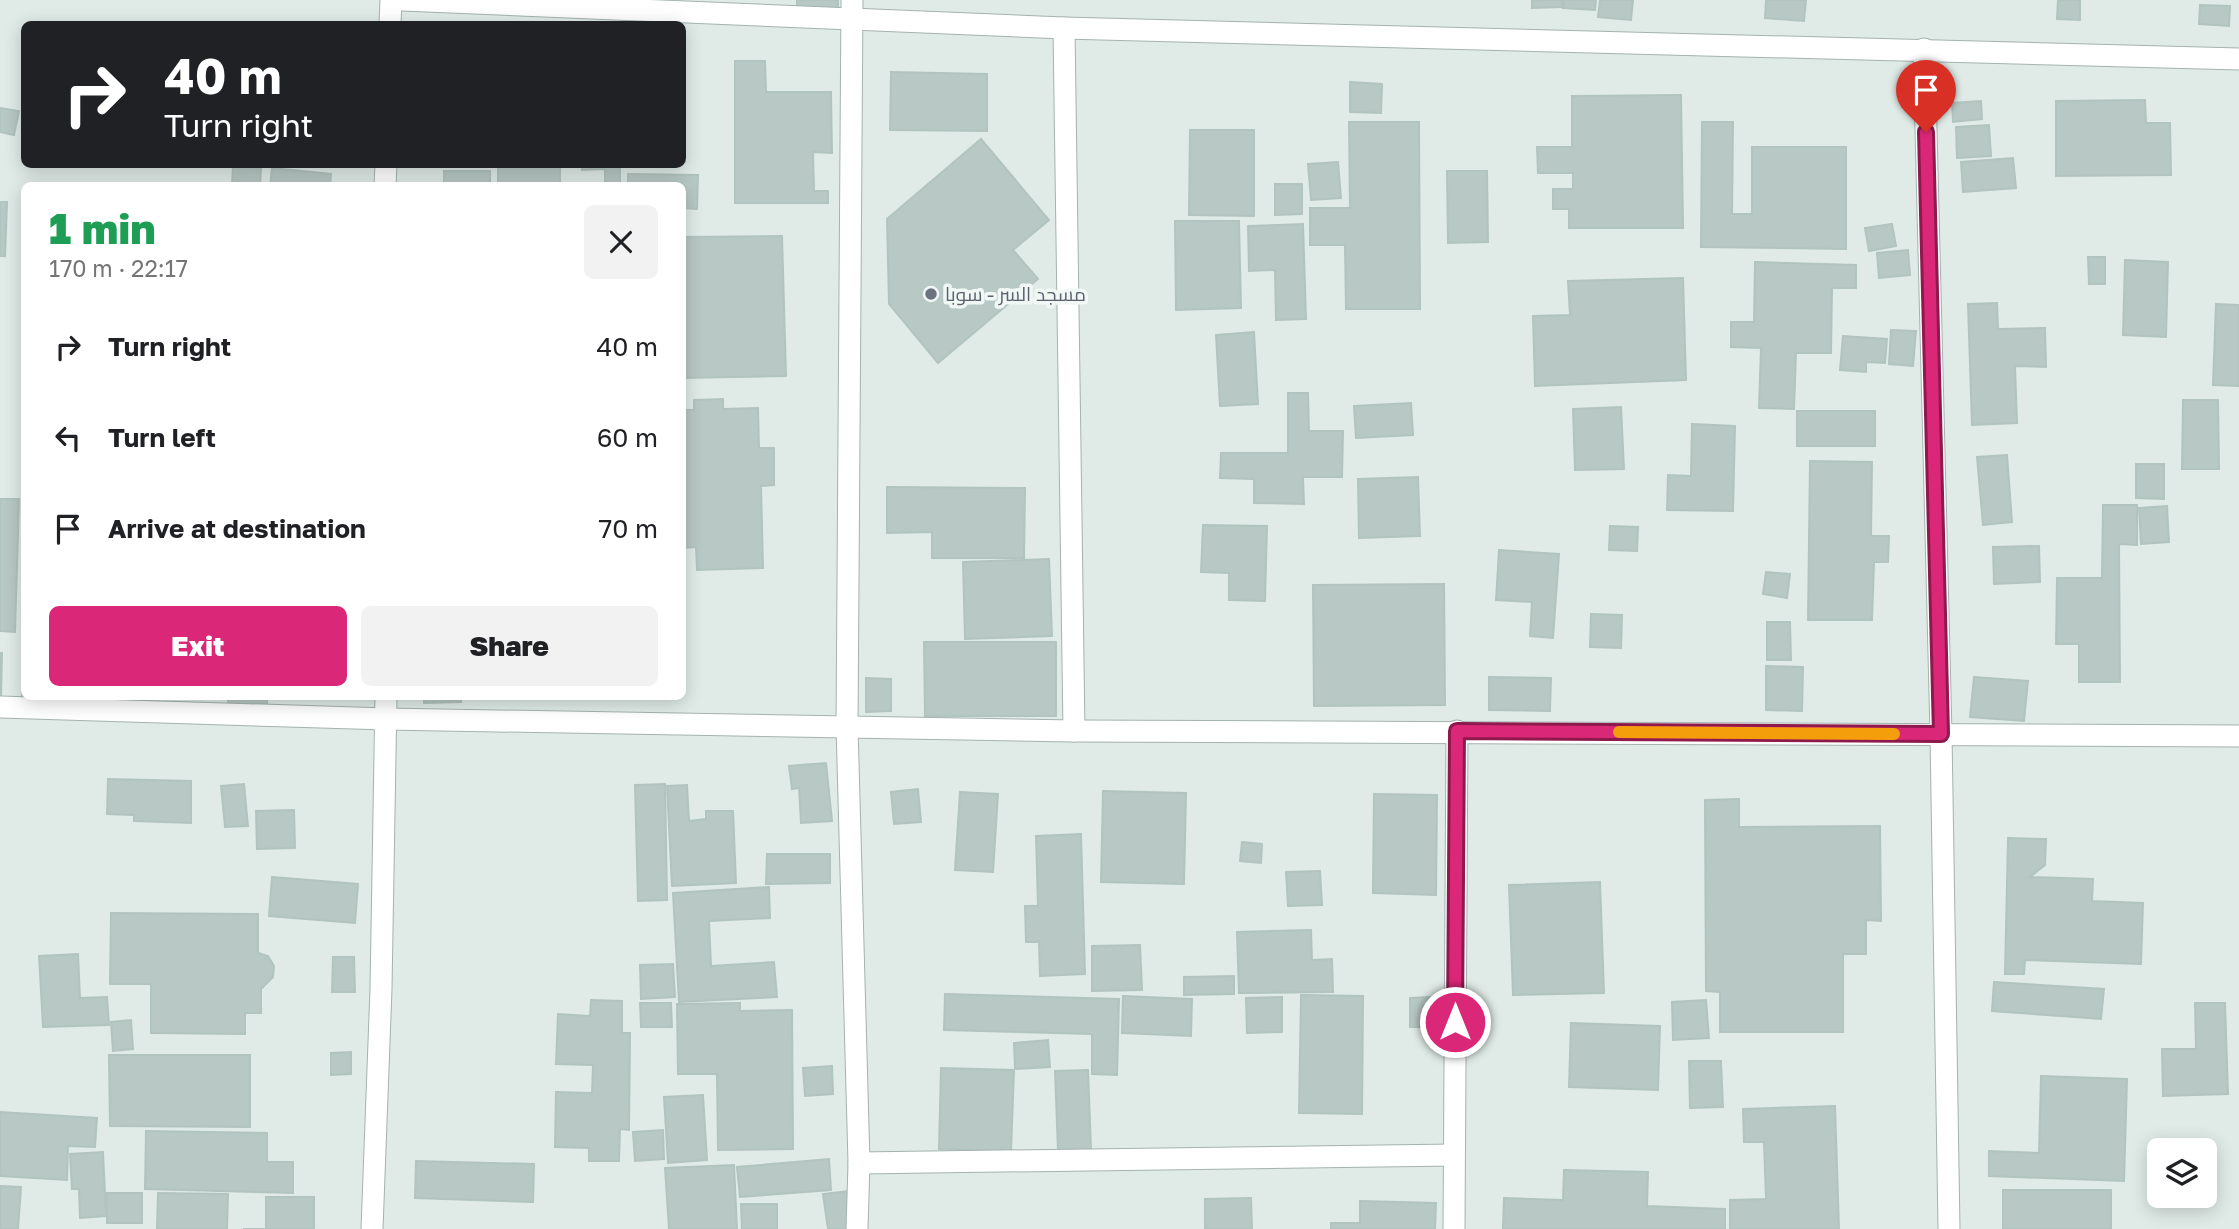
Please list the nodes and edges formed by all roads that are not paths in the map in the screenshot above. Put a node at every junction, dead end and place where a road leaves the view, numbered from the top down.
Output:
1 (391, 0) edge
2 (402, 0) edge
3 (851, 10) edge
4 (390, 21) edge
5 (1064, 28) junction
6 (1924, 49) junction
7 (2239, 59) edge
8 (386, 700) edge
9 (0, 707) edge
10 (387, 719) junction
11 (847, 726) junction
12 (1074, 731) junction
13 (1457, 731) junction
14 (1941, 734) junction
15 (2239, 736) edge
16 (1454, 1154) junction
17 (859, 1163) junction
18 (372, 1229) edge
19 (857, 1229) edge
20 (1454, 1229) edge
21 (1949, 1229) edge

1 - 4 street
2 - 3 street
3 - 5 street
3 - 11 street
5 - 6 street
5 - 12 street
6 - 7 street
6 - 14 street
8 - 10 street
9 - 10 street
10 - 11 street
10 - 18 street
11 - 12 street
11 - 17 street
12 - 13 street
13 - 14 street
13 - 16 street
14 - 15 street
14 - 21 street
16 - 17 street
16 - 20 street
17 - 19 street

